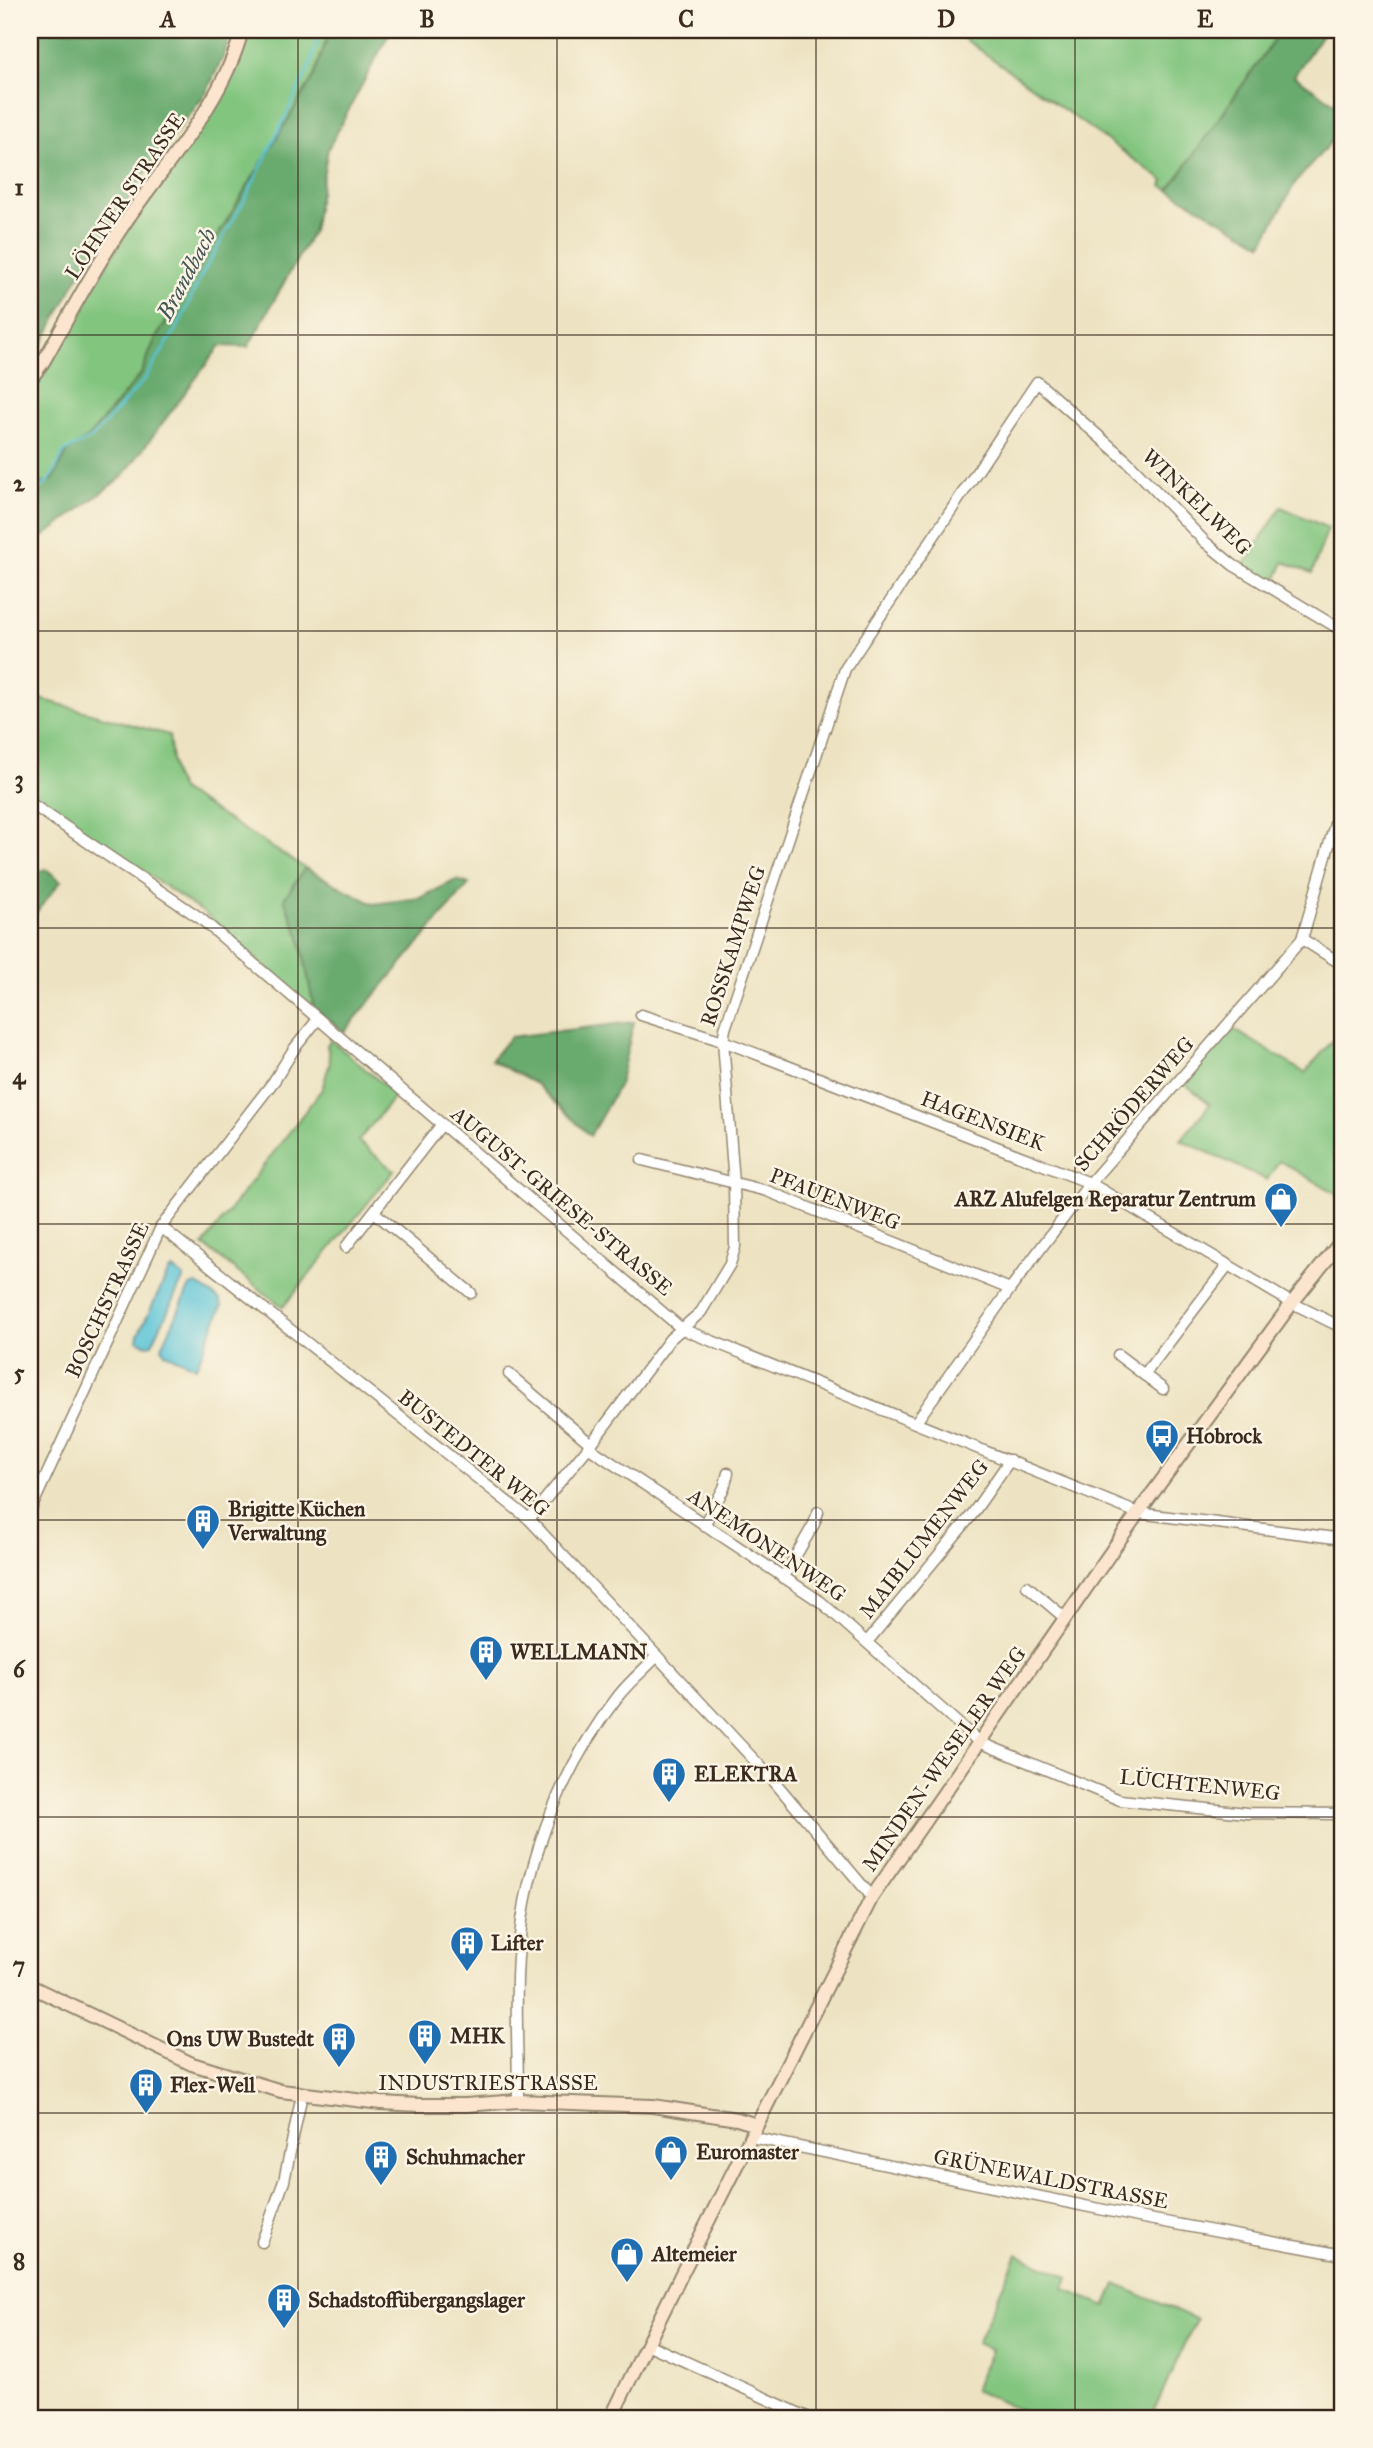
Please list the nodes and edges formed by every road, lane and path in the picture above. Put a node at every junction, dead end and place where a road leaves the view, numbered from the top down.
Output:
1 (242, 30) edge
2 (30, 380) edge
3 (1037, 382) joint
4 (1343, 631) edge
5 (1343, 796) edge
6 (30, 803) edge
7 (1302, 939) junction
8 (1343, 965) edge
9 (641, 1015) dead end
10 (318, 1019) junction
11 (723, 1041) junction
12 (442, 1124) junction
13 (642, 1160) dead end
14 (734, 1183) junction
15 (1090, 1184) junction
16 (374, 1212) junction
17 (161, 1227) junction
18 (1343, 1239) edge
19 (346, 1247) dead end
20 (1228, 1265) junction
21 (1010, 1289) junction
22 (471, 1293) dead end
23 (1292, 1303) junction
24 (1343, 1328) edge
25 (682, 1329) junction
26 (1118, 1355) dead end
27 (509, 1374) dead end
28 (1144, 1375) junction
29 (1163, 1389) dead end
30 (916, 1422) junction
31 (589, 1446) junction
32 (1010, 1460) junction
33 (728, 1473) dead end
34 (30, 1511) edge
35 (818, 1512) dead end
36 (1138, 1513) junction
37 (529, 1519) junction
38 (704, 1525) junction
39 (1343, 1539) edge
40 (783, 1578) junction
41 (1027, 1586) dead end
42 (1065, 1618) junction
43 (867, 1642) junction
44 (657, 1657) junction
45 (979, 1742) junction
46 (1343, 1814) edge
47 (872, 1897) junction
48 (30, 1986) edge
49 (302, 2094) junction
50 (519, 2101) junction
51 (754, 2131) junction
52 (262, 2242) dead end
53 (1343, 2255) edge
54 (647, 2344) junction
55 (611, 2418) edge
56 (809, 2418) edge

1 - 2 street, LÖHNER STRASSE
3 - 4 street, WINKELWEG
3 - 11 street, ROSSKAMPWEG
5 - 7 street, SCHRÖDERWEG
6 - 10 street, AUGUST-GRIESE-STRASSE
7 - 8 street
7 - 15 street, SCHRÖDERWEG
9 - 11 street, HAGENSIEK
10 - 12 street, AUGUST-GRIESE-STRASSE
10 - 17 street, BOSCHSTRASSE
11 - 14 street, ROSSKAMPWEG
11 - 15 street, HAGENSIEK
12 - 16 street
12 - 25 street, AUGUST-GRIESE-STRASSE
13 - 14 street, PFAUENWEG
14 - 21 street, PFAUENWEG
14 - 25 street, ROSSKAMPWEG
15 - 20 street, HAGENSIEK
15 - 21 street, SCHRÖDERWEG
16 - 19 street
16 - 22 street
17 - 34 street, BOSCHSTRASSE
17 - 37 street, BUSTEDTER WEG
18 - 23 street, MINDEN-WESELER WEG
20 - 23 street, HAGENSIEK
20 - 28 street
21 - 30 street, SCHRÖDERWEG
23 - 24 street, HAGENSIEK
23 - 36 street, MINDEN-WESELER WEG
25 - 30 street, AUGUST-GRIESE-STRASSE
25 - 31 street, ROSSKAMPWEG
26 - 28 street
27 - 31 street, ANEMONENWEG
28 - 29 street
30 - 32 street, AUGUST-GRIESE-STRASSE
31 - 37 street, ROSSKAMPWEG
31 - 38 street, ANEMONENWEG
32 - 36 street, AUGUST-GRIESE-STRASSE
32 - 43 street, MAIBLUMENWEG
33 - 38 street
35 - 40 street
36 - 39 street, AUGUST-GRIESE-STRASSE
36 - 42 street, MINDEN-WESELER WEG
37 - 44 street, BUSTEDTER WEG
38 - 40 street, ANEMONENWEG
40 - 43 street, ANEMONENWEG
41 - 42 street
42 - 45 street, MINDEN-WESELER WEG
43 - 45 street, ANEMONENWEG
44 - 47 street, BUSTEDTER WEG
44 - 50 street
45 - 46 street, LÜCHTENWEG
45 - 47 street, MINDEN-WESELER WEG
47 - 51 street, MINDEN-WESELER WEG
48 - 49 street, INDUSTRIESTRASSE
49 - 50 street, INDUSTRIESTRASSE
49 - 52 street
50 - 51 street, INDUSTRIESTRASSE
51 - 53 street, GRÜNEWALDSTRASSE
51 - 54 street, MINDEN-WESELER WEG
54 - 55 street, MINDEN-WESELER WEG
54 - 56 street

